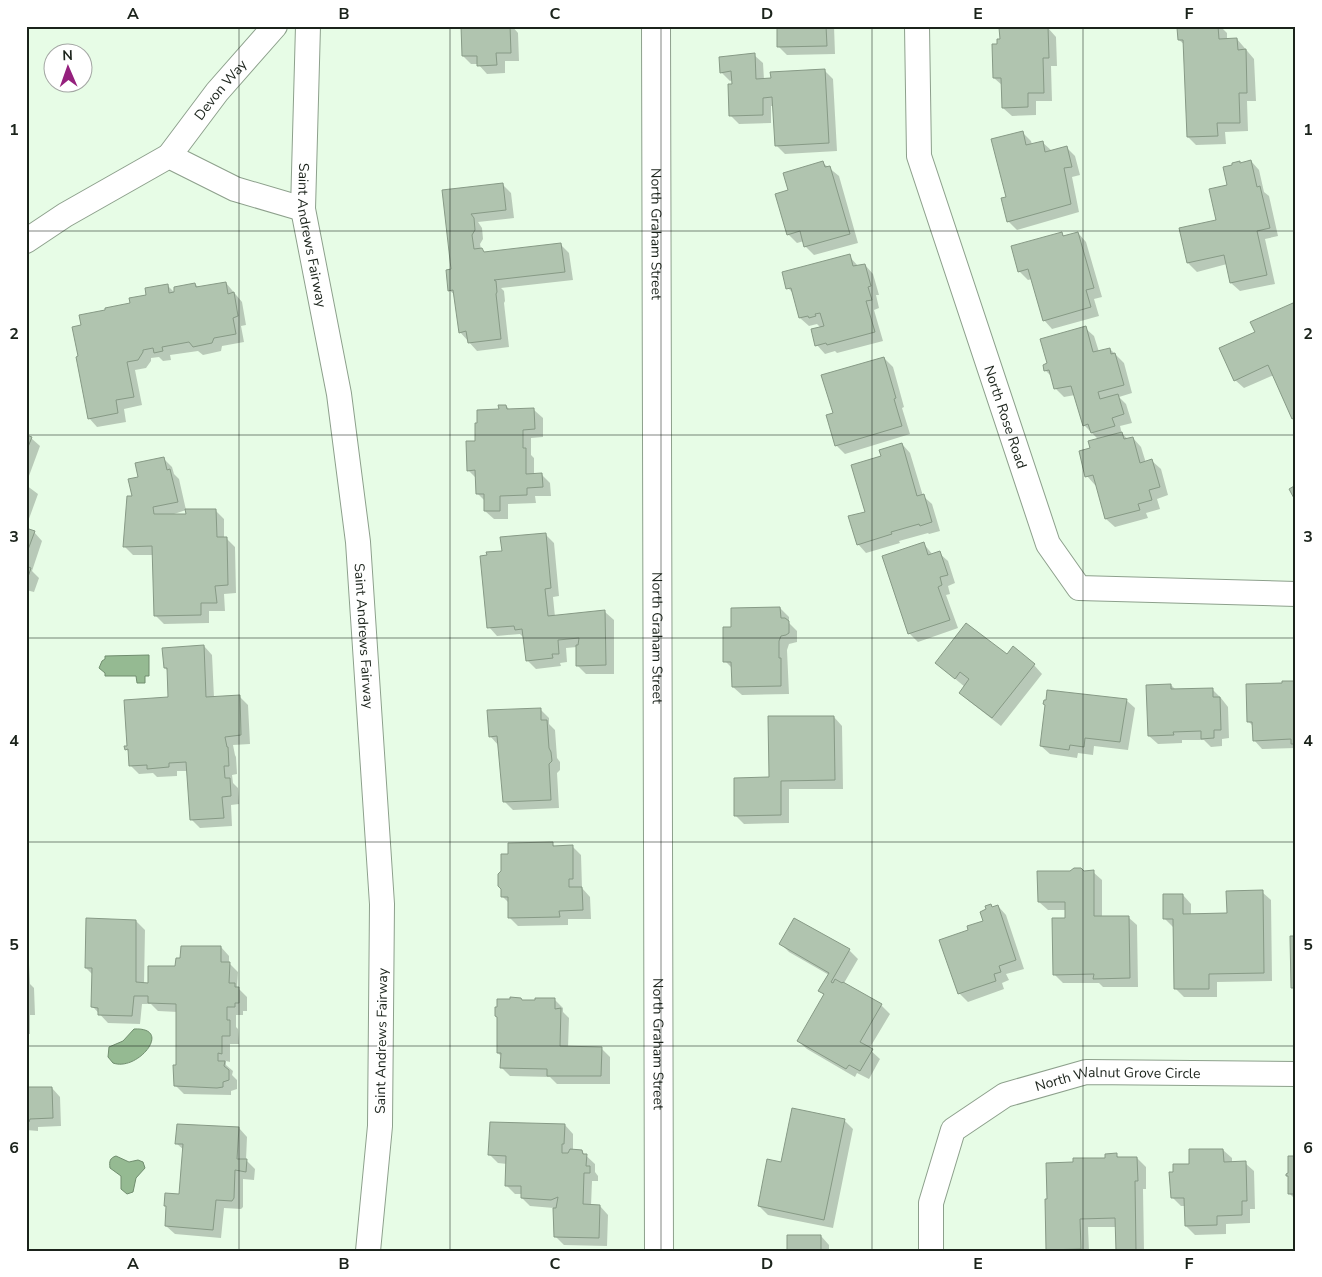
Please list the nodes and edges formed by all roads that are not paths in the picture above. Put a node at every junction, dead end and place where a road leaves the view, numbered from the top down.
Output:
1 (275, 26) edge
2 (308, 26) edge
3 (656, 26) edge
4 (917, 26) edge
5 (169, 156) junction
6 (303, 209) junction
7 (26, 241) edge
8 (1296, 594) edge
9 (1296, 1074) edge
10 (368, 1251) edge
11 (659, 1251) edge
12 (931, 1251) edge

1 - 5 street, Devon Way
2 - 6 street, Saint Andrews Fairway
3 - 11 street, North Graham Street
4 - 8 street, North Rose Road
5 - 6 street
5 - 7 street, Devon Way
6 - 10 street, Saint Andrews Fairway
9 - 12 street, North Walnut Grove Circle

